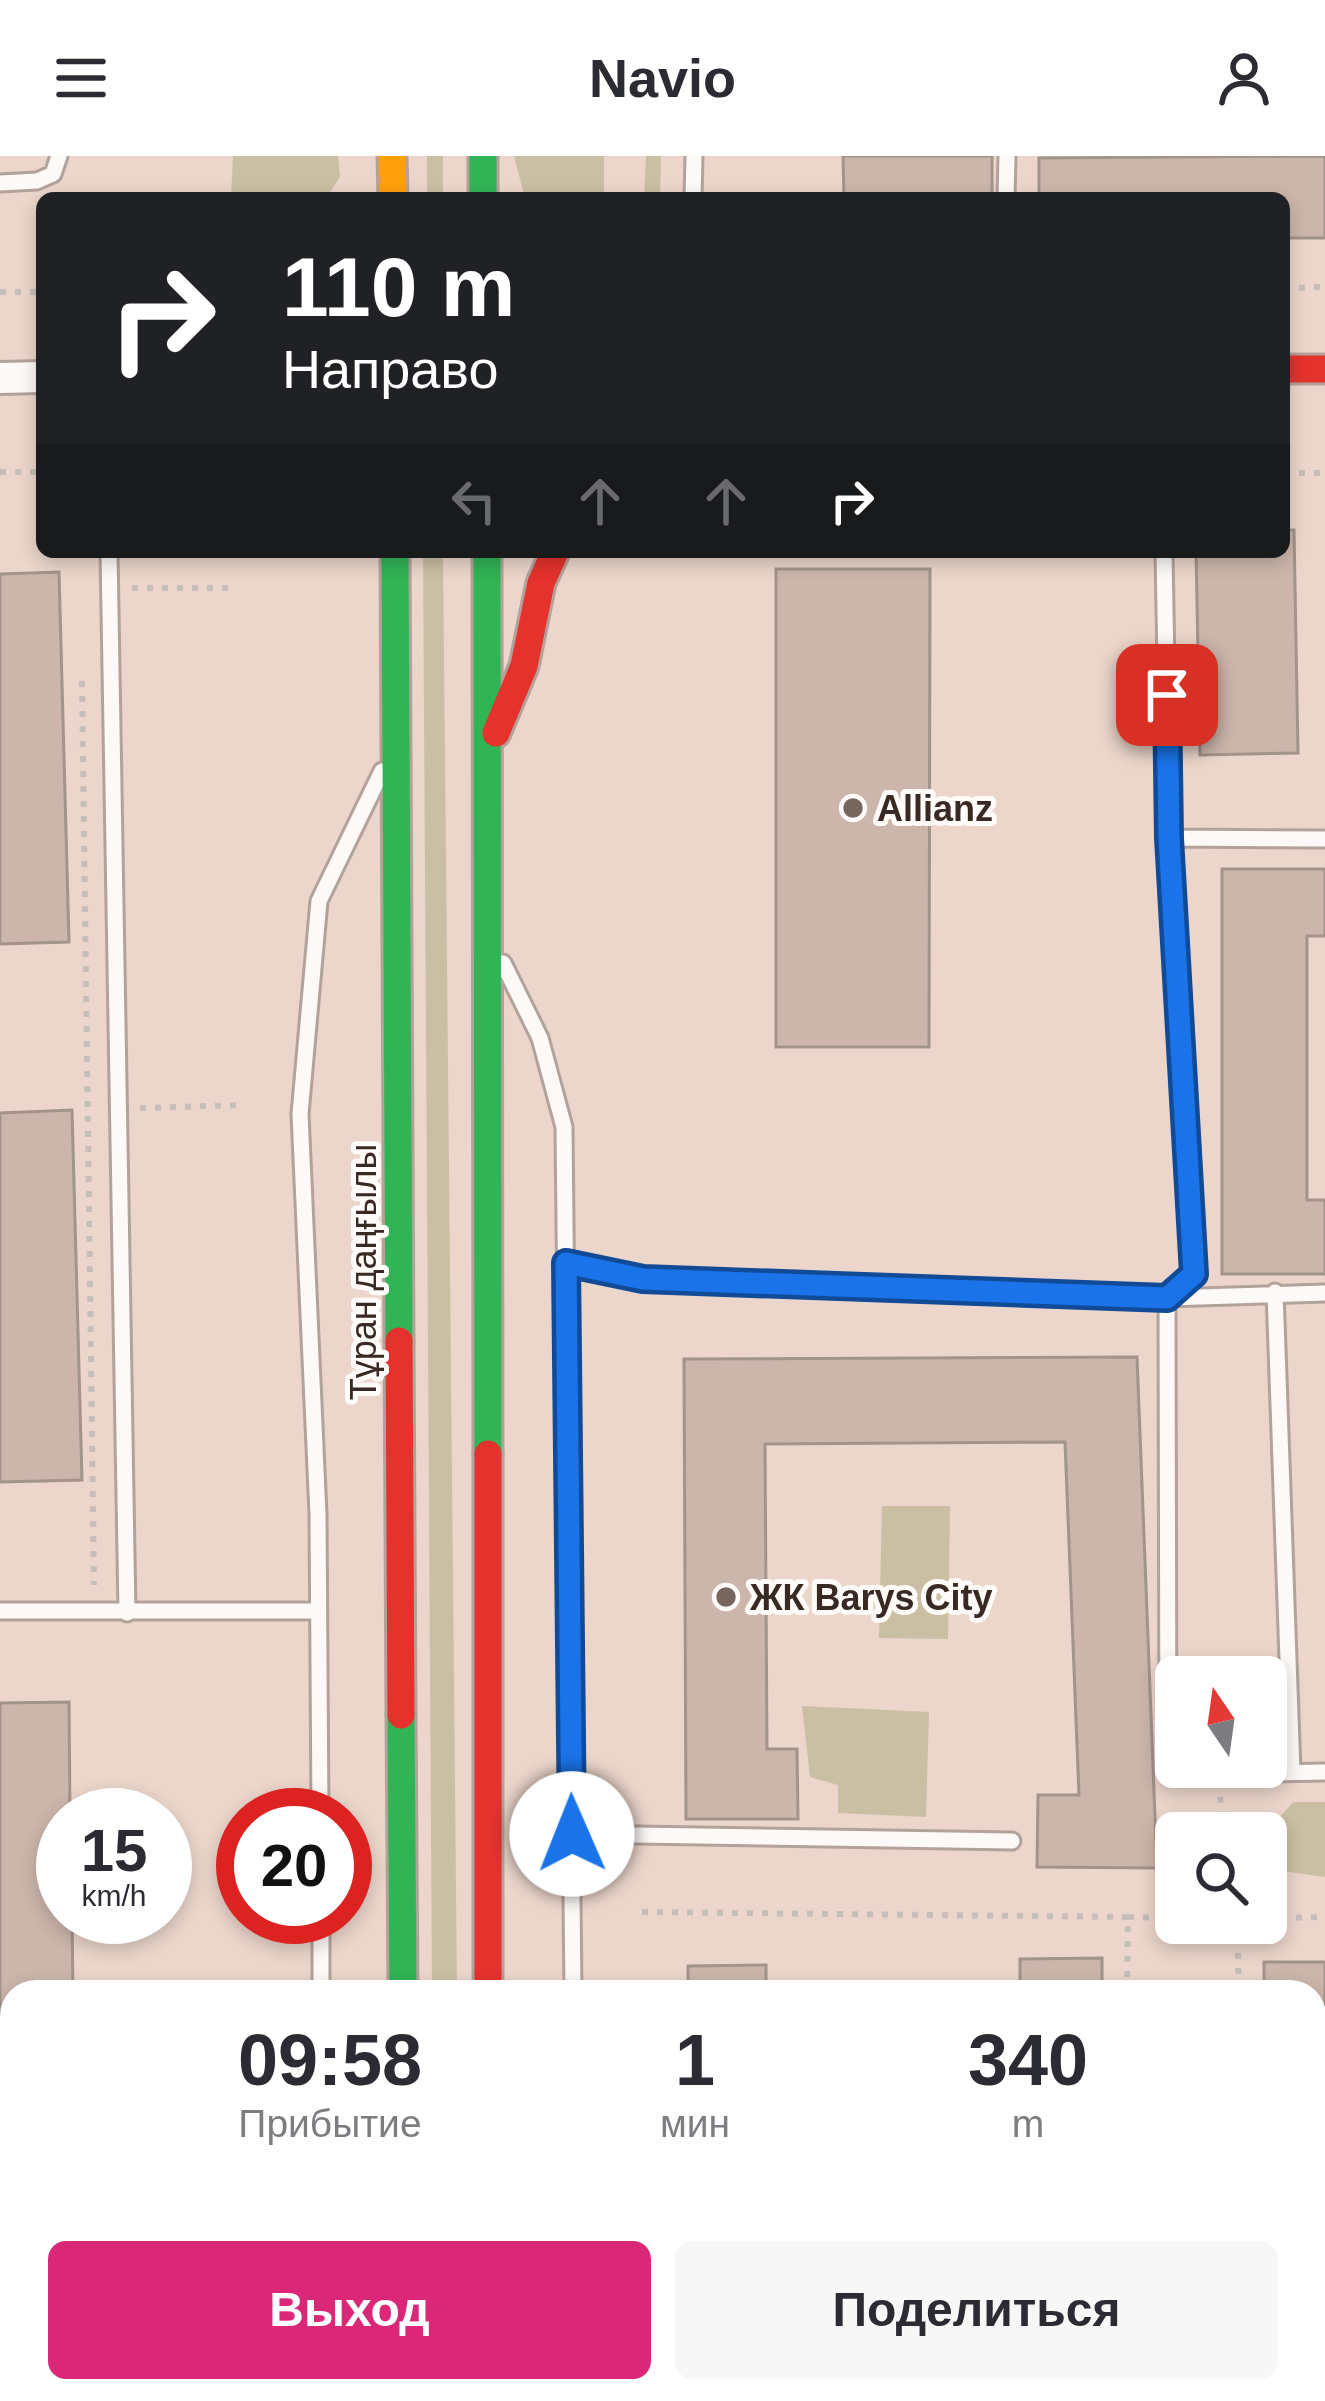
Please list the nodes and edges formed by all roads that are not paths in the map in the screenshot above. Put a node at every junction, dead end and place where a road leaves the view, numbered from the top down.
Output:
1 (59, 156) edge
2 (392, 156) edge
3 (694, 156) edge
4 (1007, 156) edge
5 (0, 183) edge
6 (391, 192) edge
7 (693, 192) edge
8 (1006, 192) edge
9 (1290, 369) edge
10 (1325, 369) edge
11 (36, 377) edge
12 (0, 378) edge
13 (109, 558) edge
14 (367, 558) edge
15 (395, 558) edge
16 (487, 558) edge
17 (551, 558) edge
18 (1164, 558) edge
19 (396, 604) junction
20 (396, 741) junction
21 (488, 753) junction
22 (1169, 838) junction
23 (1325, 839) edge
24 (489, 934) junction
25 (566, 1263) junction
26 (1275, 1292) junction
27 (1325, 1293) edge
28 (1167, 1298) junction
29 (0, 1611) edge
30 (318, 1611) junction
31 (127, 1613) junction
32 (1292, 1772) junction
33 (1325, 1772) edge
34 (320, 1788) edge
35 (572, 1834) junction
36 (1012, 1841) dead end
37 (320, 1944) edge
38 (321, 1980) edge
39 (403, 1980) edge
40 (488, 1980) edge
41 (573, 1980) edge

1 - 5 lane
2 - 6 main road
3 - 7 lane
4 - 8 lane
9 - 10 main road
11 - 12 street
13 - 31 lane
14 - 19 main road
15 - 19 main road, Тұран даңғылы
16 - 21 main road
17 - 21 main road
18 - 22 lane
19 - 20 main road, Тұран даңғылы
20 - 30 lane
20 - 39 main road, Тұран даңғылы
21 - 24 main road
22 - 23 lane
22 - 28 lane
24 - 25 lane
24 - 40 main road
25 - 28 lane
25 - 35 lane
26 - 27 lane
26 - 28 lane
26 - 32 lane
28 - 32 lane
29 - 31 lane
30 - 31 lane
30 - 34 lane
32 - 33 lane
35 - 36 lane
35 - 41 lane
37 - 38 lane

